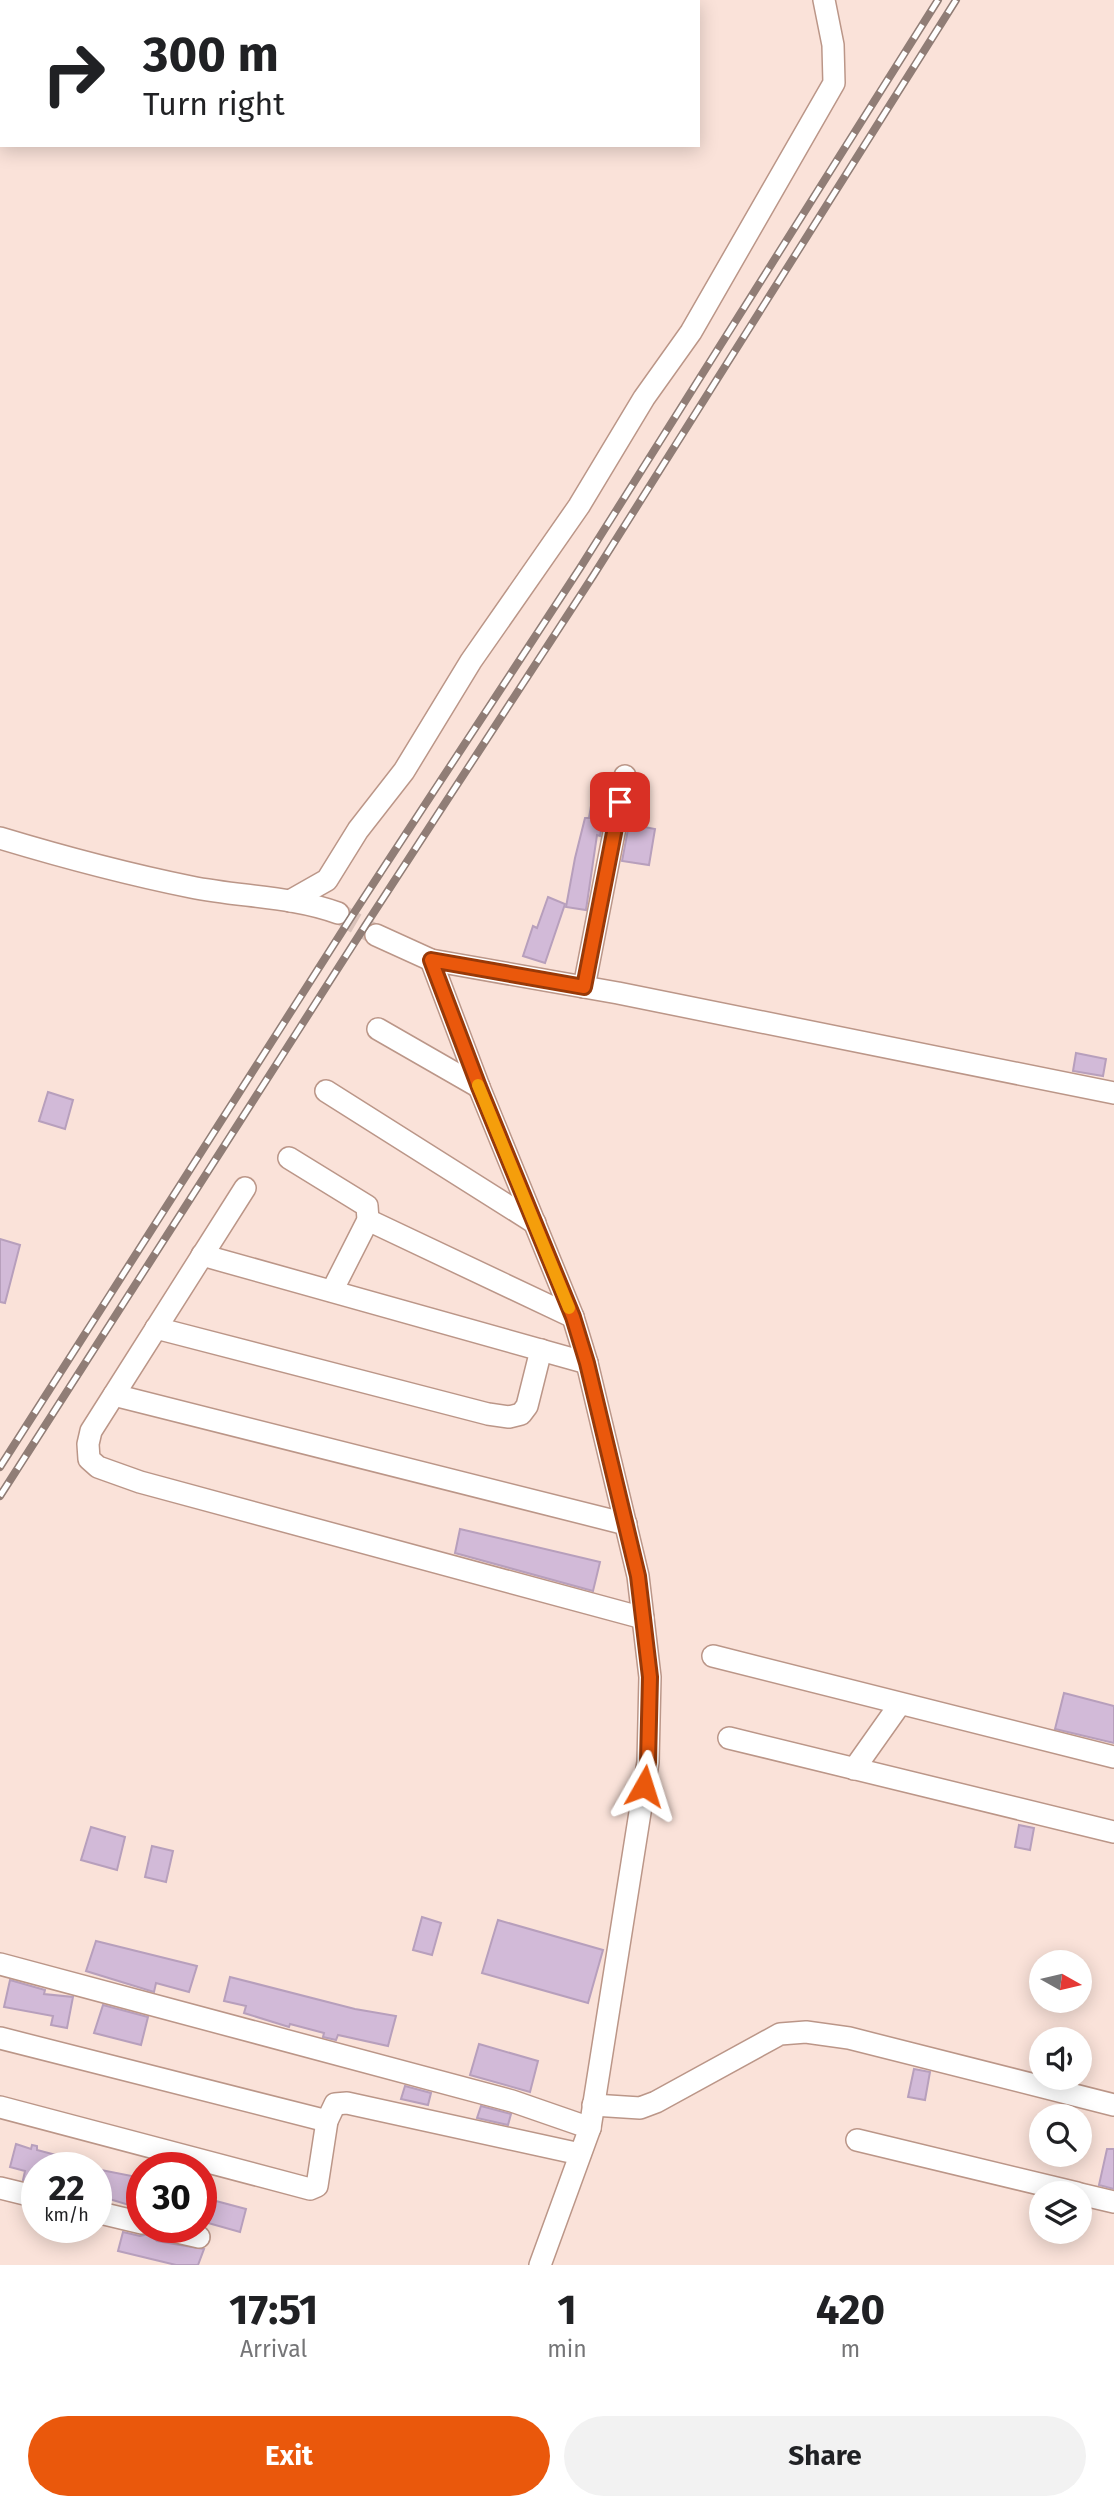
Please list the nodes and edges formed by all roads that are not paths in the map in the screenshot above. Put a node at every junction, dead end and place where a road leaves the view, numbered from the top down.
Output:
1 (824, 0) edge
2 (625, 776) dead end
3 (0, 838) edge
4 (290, 901) junction
5 (338, 913) tunnel mouth
6 (376, 935) tunnel mouth
7 (431, 960) junction
8 (584, 987) junction
9 (378, 1029) dead end
10 (479, 1087) junction
11 (326, 1091) dead end
12 (1114, 1093) edge
13 (289, 1158) dead end
14 (245, 1188) dead end
15 (368, 1220) junction
16 (535, 1223) junction
17 (202, 1255) junction
18 (332, 1291) junction
19 (573, 1317) junction
20 (156, 1328) junction
21 (541, 1350) junction
22 (587, 1363) junction
23 (114, 1395) junction
24 (626, 1524) junction
25 (643, 1618) junction
26 (713, 1656) dead end
27 (900, 1703) junction
28 (729, 1738) dead end
29 (1114, 1757) edge
30 (854, 1769) junction
31 (1114, 1832) edge
32 (0, 1964) edge
33 (0, 2038) edge
34 (600, 2105) junction
35 (1114, 2105) edge
36 (0, 2107) edge
37 (327, 2121) junction
38 (590, 2128) junction
39 (857, 2140) dead end
40 (580, 2154) junction
41 (1029, 2181) edge
42 (0, 2188) edge
43 (21, 2193) edge
44 (1092, 2196) edge
45 (1114, 2202) edge
46 (540, 2265) edge

1 - 4 street
2 - 8 street
3 - 4 street
4 - 5 street
6 - 7 street
7 - 8 street
7 - 10 street
8 - 12 street
9 - 10 street
10 - 16 street
11 - 16 street
13 - 15 street
14 - 17 street
15 - 18 street
15 - 19 street
16 - 19 street
17 - 18 street
17 - 20 street
18 - 21 street
19 - 22 street
20 - 21 street
20 - 23 street
21 - 22 street
22 - 24 street
23 - 24 street
23 - 25 street
24 - 25 street
25 - 34 street
26 - 27 street
27 - 29 street
27 - 30 street
28 - 30 street
30 - 31 street
32 - 38 street
33 - 37 street
34 - 35 street
34 - 38 street
36 - 37 street
37 - 40 street
38 - 40 street
39 - 41 street
40 - 46 street
42 - 43 street
44 - 45 street

